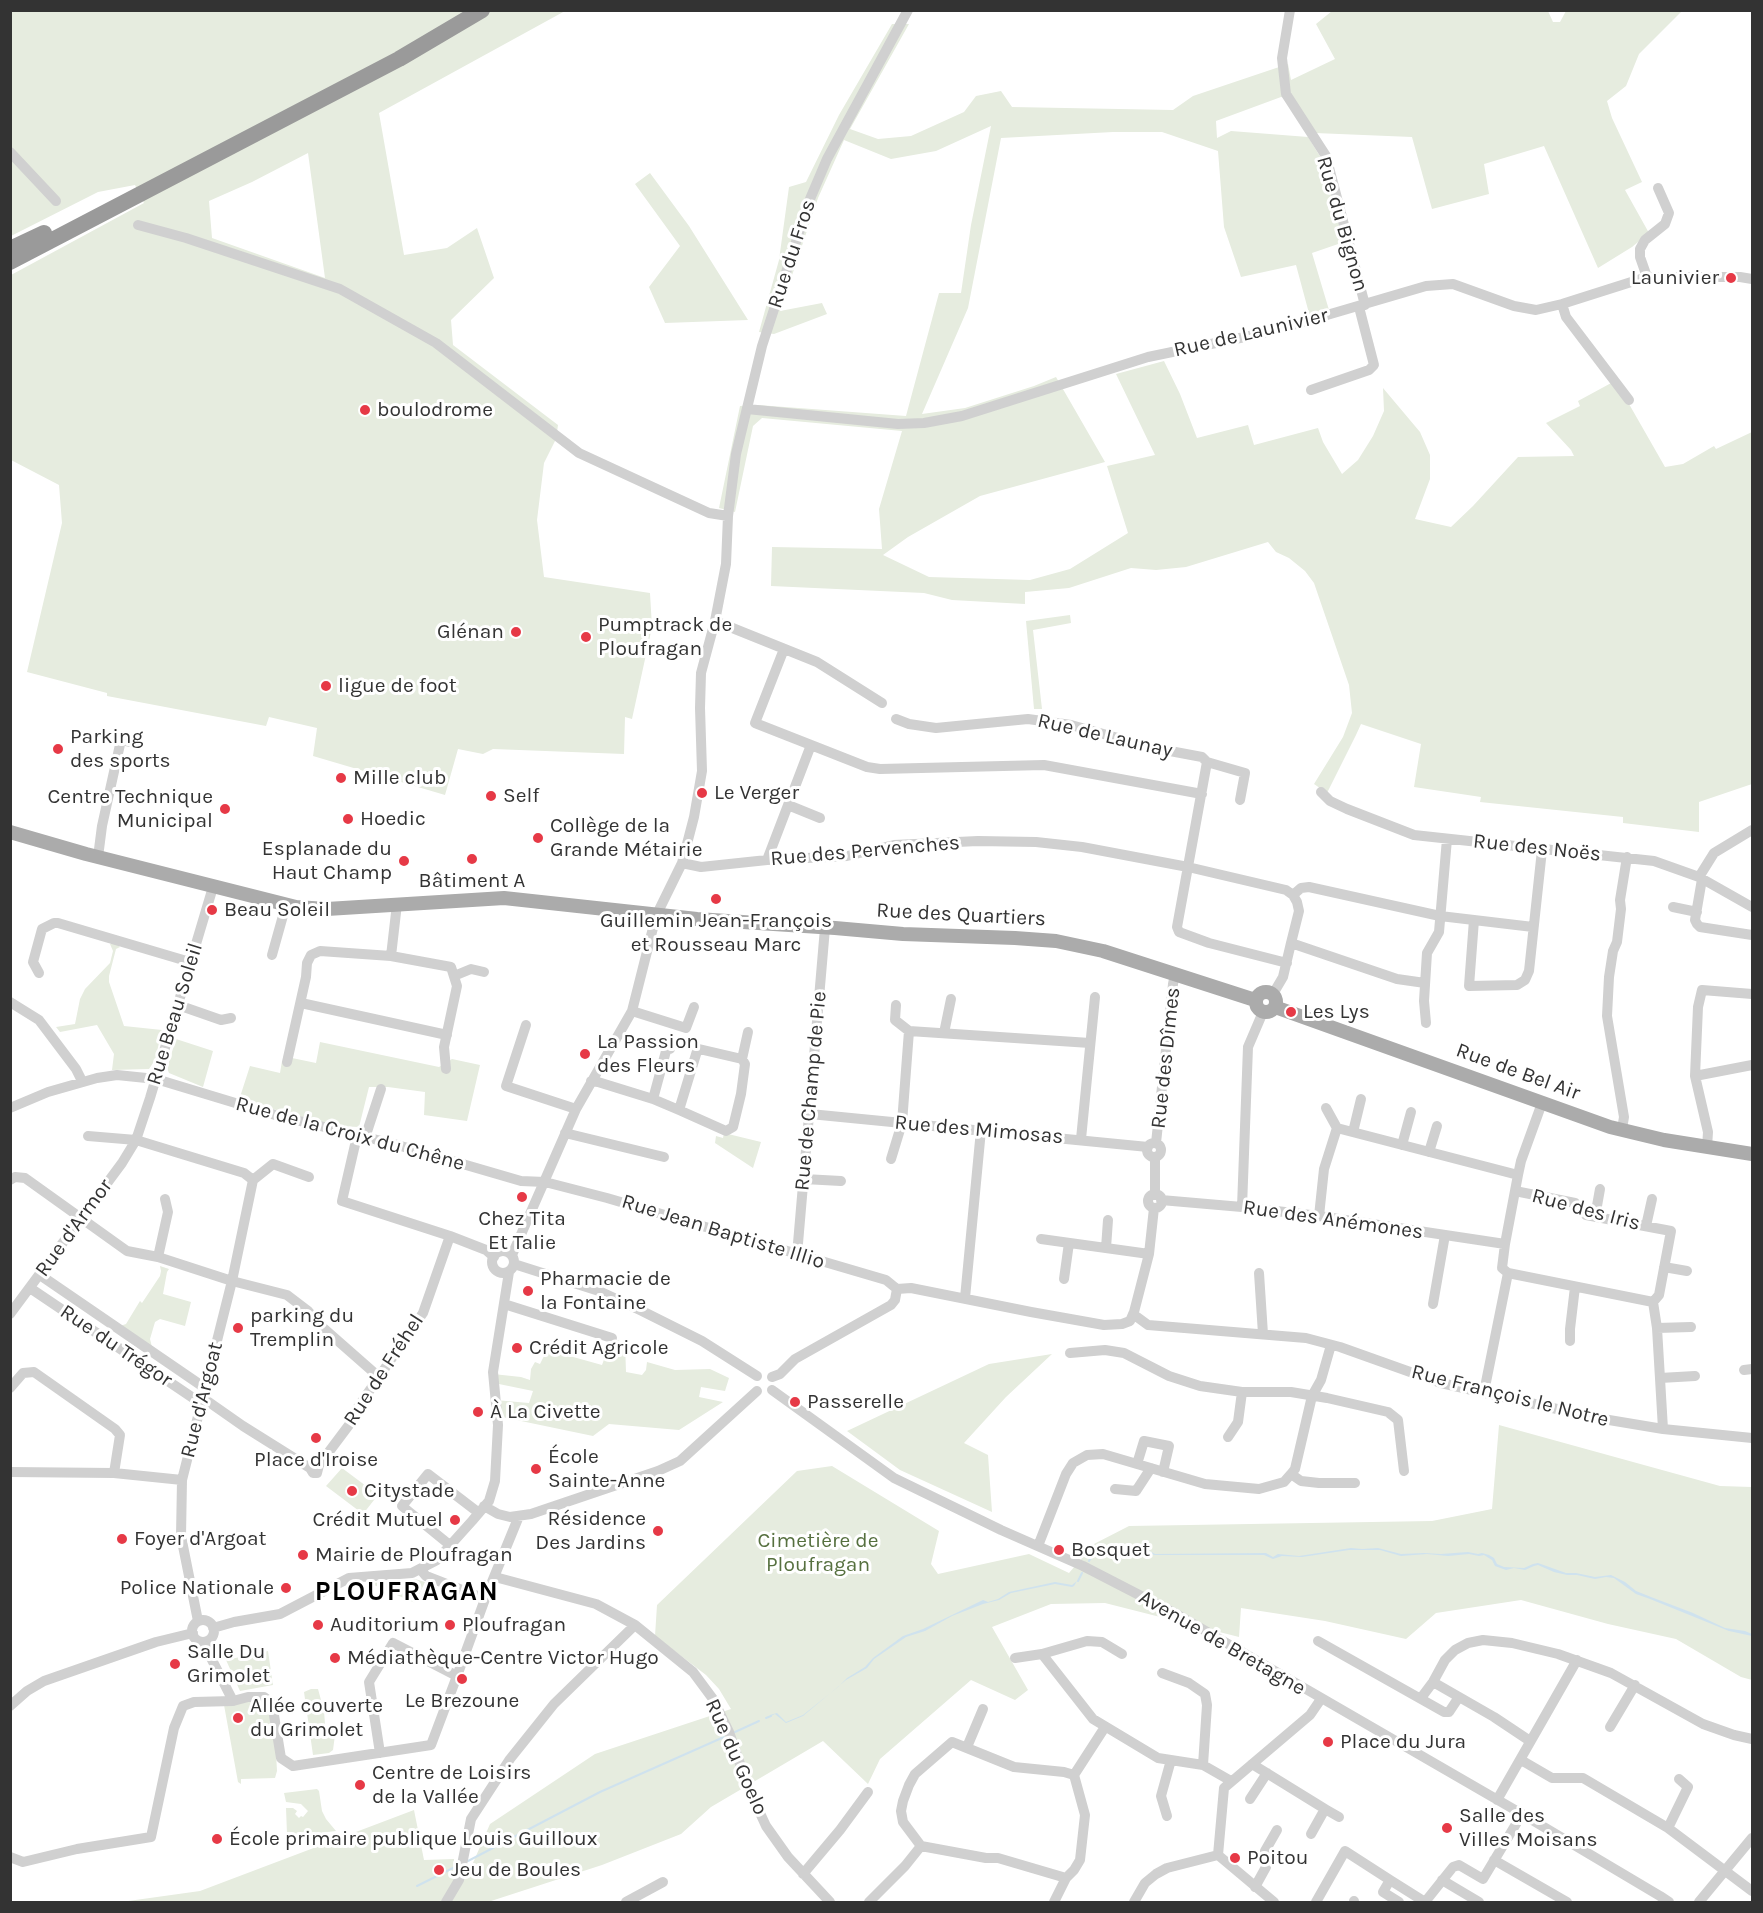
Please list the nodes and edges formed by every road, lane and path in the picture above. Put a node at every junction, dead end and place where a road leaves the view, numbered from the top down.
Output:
1 (482, 10) edge
2 (908, 10) edge
3 (1290, 10) edge
4 (10, 152) edge
5 (1658, 188) dead end
6 (145, 191) junction
7 (56, 201) dead end
8 (138, 225) dead end
9 (10, 249) edge
10 (10, 262) edge
11 (1647, 277) junction
12 (1752, 279) edge
13 (1562, 304) junction
14 (1362, 306) junction
15 (1311, 390) dead end
16 (1629, 400) dead end
17 (747, 409) junction
18 (728, 516) junction
19 (715, 621) junction
20 (784, 649) junction
21 (882, 703) dead end
22 (896, 718) dead end
23 (131, 742) dead end
24 (811, 745) junction
25 (1207, 762) junction
26 (1321, 792) dead end
27 (1202, 794) junction
28 (1240, 800) dead end
29 (788, 805) junction
30 (820, 818) dead end
31 (1752, 830) edge
32 (10, 832) edge
33 (1447, 839) junction
34 (1542, 850) junction
35 (98, 857) junction
36 (1627, 857) junction
37 (767, 860) junction
38 (682, 862) junction
39 (1188, 867) junction
40 (1700, 878) junction
41 (213, 887) junction
42 (1293, 895) junction
43 (397, 904) junction
44 (286, 905) junction
45 (1752, 907) edge
46 (1673, 908) dead end
47 (1697, 912) junction
48 (656, 916) junction
49 (1440, 916) junction
50 (1474, 920) junction
51 (1533, 927) junction
52 (825, 928) junction
53 (1752, 935) edge
54 (1291, 944) junction
55 (272, 956) dead end
56 (391, 956) junction
57 (190, 962) junction
58 (1287, 963) junction
59 (484, 972) dead end
60 (39, 973) dead end
61 (1175, 974) junction
62 (454, 976) junction
63 (1425, 983) junction
64 (1752, 994) edge
65 (1095, 997) dead end
66 (951, 999) dead end
67 (10, 1002) edge
68 (301, 1003) junction
69 (1266, 1003) junction
70 (178, 1005) junction
71 (896, 1005) dead end
72 (694, 1007) dead end
73 (632, 1011) junction
74 (231, 1018) dead end
75 (1426, 1023) dead end
76 (526, 1025) dead end
77 (909, 1031) junction
78 (748, 1032) dead end
79 (944, 1033) junction
80 (447, 1035) junction
81 (1090, 1043) junction
82 (670, 1049) dead end
83 (742, 1059) junction
84 (287, 1062) dead end
85 (1752, 1065) edge
86 (446, 1069) dead end
87 (1695, 1076) junction
88 (156, 1078) junction
89 (82, 1081) junction
90 (591, 1081) junction
91 (381, 1089) dead end
92 (653, 1099) junction
93 (1361, 1099) dead end
94 (1542, 1103) junction
95 (10, 1108) edge
96 (1326, 1108) dead end
97 (576, 1109) junction
98 (679, 1110) junction
99 (1411, 1112) dead end
100 (810, 1114) junction
101 (902, 1123) junction
102 (1437, 1126) dead end
103 (1337, 1128) junction
104 (1622, 1129) junction
105 (981, 1130) junction
106 (1353, 1132) junction
107 (565, 1133) junction
108 (88, 1136) dead end
109 (361, 1137) junction
110 (1081, 1139) junction
111 (135, 1140) junction
112 (1152, 1145) junction
113 (1402, 1145) junction
114 (1707, 1148) junction
115 (1430, 1152) junction
116 (1752, 1154) edge
117 (664, 1157) dead end
118 (891, 1159) dead end
119 (1518, 1175) junction
120 (309, 1177) dead end
121 (804, 1179) junction
122 (10, 1180) edge
123 (253, 1180) junction
124 (841, 1181) dead end
125 (545, 1182) junction
126 (1600, 1189) dead end
127 (1515, 1191) junction
128 (165, 1199) dead end
129 (1652, 1199) dead end
130 (1157, 1201) junction
131 (1242, 1207) junction
132 (1319, 1216) junction
133 (1595, 1216) junction
134 (81, 1219) junction
135 (1108, 1220) dead end
136 (1646, 1227) junction
137 (1445, 1235) junction
138 (450, 1236) junction
139 (1041, 1239) dead end
140 (1069, 1243) junction
141 (1504, 1244) junction
142 (1106, 1248) junction
143 (797, 1254) junction
144 (1149, 1254) junction
145 (158, 1257) junction
146 (494, 1257) junction
147 (511, 1263) junction
148 (1664, 1266) junction
149 (1687, 1271) dead end
150 (1259, 1273) dead end
151 (1508, 1274) junction
152 (40, 1275) junction
153 (1064, 1279) dead end
154 (232, 1281) junction
155 (1575, 1287) junction
156 (30, 1288) junction
157 (897, 1289) junction
158 (965, 1298) junction
159 (1653, 1302) junction
160 (504, 1304) junction
161 (1433, 1304) dead end
162 (1133, 1313) junction
163 (10, 1314) edge
164 (1691, 1327) dead end
165 (1657, 1328) junction
166 (1263, 1334) junction
167 (612, 1338) dead end
168 (1570, 1341) dead end
169 (1331, 1345) junction
170 (1070, 1353) dead end
171 (757, 1376) junction
172 (1695, 1376) dead end
173 (379, 1377) junction
174 (772, 1377) junction
175 (1660, 1378) junction
176 (10, 1389) edge
177 (772, 1390) junction
178 (757, 1391) junction
179 (1242, 1392) junction
180 (1484, 1392) junction
181 (203, 1396) junction
182 (1312, 1396) junction
183 (1663, 1429) junction
184 (1228, 1437) dead end
185 (1752, 1438) edge
186 (1137, 1464) junction
187 (1151, 1468) junction
188 (1404, 1471) dead end
189 (10, 1472) edge
190 (1163, 1472) junction
191 (114, 1473) junction
192 (1291, 1474) junction
193 (182, 1480) junction
194 (1355, 1483) dead end
195 (1115, 1489) dead end
196 (482, 1510) junction
197 (519, 1516) junction
198 (451, 1546) junction
199 (1038, 1546) junction
200 (420, 1569) junction
201 (495, 1576) junction
202 (485, 1599) junction
203 (198, 1621) junction
204 (635, 1625) junction
205 (213, 1628) junction
206 (193, 1633) junction
207 (207, 1641) junction
208 (1318, 1641) dead end
209 (1042, 1654) junction
210 (1122, 1654) dead end
211 (1015, 1658) dead end
212 (1577, 1660) junction
213 (1162, 1673) dead end
214 (457, 1676) junction
215 (1433, 1682) junction
216 (1635, 1685) junction
217 (1459, 1697) junction
218 (1421, 1698) junction
219 (1321, 1699) junction
220 (233, 1701) junction
221 (10, 1706) edge
222 (983, 1709) dead end
223 (1105, 1727) junction
224 (1610, 1727) dead end
225 (1752, 1739) edge
226 (1530, 1741) junction
227 (967, 1747) junction
228 (380, 1753) junction
229 (1171, 1760) junction
230 (1521, 1760) junction
231 (1252, 1764) junction
232 (1203, 1765) junction
233 (1267, 1773) junction
234 (1074, 1775) junction
235 (1679, 1779) dead end
236 (1228, 1785) junction
237 (868, 1792) dead end
238 (1250, 1799) dead end
239 (1497, 1800) junction
240 (1325, 1809) junction
241 (1522, 1814) junction
242 (1167, 1816) dead end
243 (1339, 1817) dead end
244 (1668, 1828) junction
245 (1276, 1830) dead end
246 (1311, 1834) dead end
247 (1752, 1838) edge
248 (921, 1846) junction
249 (1218, 1855) junction
250 (10, 1857) edge
251 (1494, 1860) junction
252 (1725, 1869) junction
253 (803, 1874) junction
254 (1066, 1878) junction
255 (1483, 1879) junction
256 (1390, 1880) junction
257 (1442, 1880) junction
258 (663, 1882) dead end
259 (1255, 1887) junction
260 (1752, 1891) edge
261 (1475, 1900) edge
262 (446, 1902) edge
263 (626, 1902) edge
264 (830, 1902) edge
265 (868, 1902) edge
266 (1054, 1902) edge
267 (1134, 1902) edge
268 (1274, 1902) edge
269 (1316, 1902) edge
270 (1399, 1902) edge
271 (1425, 1902) edge
272 (1567, 1902) edge
273 (1669, 1902) edge
274 (1699, 1902) edge

1 - 6 highway
2 - 17 street, Rue du Fros
3 - 14 street, Rue du Bignon
4 - 7 street
5 - 11 street
6 - 9 highway
6 - 10 highway
8 - 18 street
11 - 12 street, Rue de Launivier
11 - 13 street, Rue de Launivier
13 - 14 street, Rue de Launivier
13 - 16 street
14 - 15 street, Rue du Bignon
14 - 17 street, Rue de Launivier
17 - 18 street, Rue du Fros
18 - 19 street, Rue du Fros
19 - 20 street
19 - 38 street, Rue du Fros
20 - 21 street
20 - 24 street
22 - 25 street, Rue de Launay
23 - 35 street
24 - 27 street
24 - 29 street
25 - 27 street
25 - 28 street, Rue de Launay
26 - 33 street, Rue des Noës
27 - 39 street
29 - 30 street
29 - 37 street
31 - 40 street
32 - 35 main road, Rue des Quartiers
33 - 34 street, Rue des Noës
33 - 49 street
34 - 36 street, Rue des Noës
34 - 51 street
35 - 41 main road, Rue des Quartiers
36 - 40 street, Rue des Noës
36 - 104 street
37 - 38 street, Rue des Pervenches
37 - 39 street, Rue des Pervenches
38 - 48 street, Rue du Fros
39 - 42 street, Rue des Pervenches
39 - 58 street
40 - 45 street, Rue des Noës
40 - 47 street
41 - 44 main road, Rue des Quartiers
41 - 57 street, Rue Beau Soleil
42 - 49 street
42 - 54 street
43 - 44 main road, Rue des Quartiers
43 - 48 main road, Rue des Quartiers
43 - 56 street
44 - 55 street
46 - 47 street
47 - 53 street
48 - 52 main road, Rue des Quartiers
48 - 73 street, Rue du Fros
49 - 50 street
49 - 63 street
50 - 51 street
50 - 51 street
52 - 61 main road, Rue des Quartiers
52 - 100 street, Rue de Champ de Pie
54 - 58 street
54 - 63 street
56 - 62 street
56 - 68 street
57 - 60 street
57 - 70 street, Rue Beau Soleil
58 - 69 street
59 - 62 street
61 - 69 main road, Rue des Quartiers
61 - 112 street, Rue des Dîmes
62 - 80 street
63 - 75 street
64 - 87 street
65 - 81 street
66 - 79 street
67 - 89 street
68 - 80 street
68 - 84 street
69 - 94 main road, Rue de Bel Air
69 - 131 street
70 - 74 street
70 - 88 street, Rue Beau Soleil
71 - 77 street
72 - 73 street
73 - 90 street, Rue du Fros
76 - 97 street
77 - 79 street
77 - 101 street
78 - 83 street
79 - 81 street
80 - 86 street
81 - 110 street
82 - 92 street
83 - 98 street
83 - 98 street
85 - 87 street
87 - 114 street
88 - 89 street, Rue de la Croix du Chêne
88 - 109 street, Rue de la Croix du Chêne
88 - 111 street, Rue Beau Soleil
89 - 95 street, Rue de la Croix du Chêne
90 - 92 street
90 - 97 street, Rue du Fros
91 - 109 street
92 - 98 street
93 - 106 street
94 - 104 main road, Rue de Bel Air
94 - 119 street
96 - 103 street
97 - 107 street, Rue du Fros
99 - 113 street
100 - 101 street, Rue des Mimosas
100 - 121 street, Rue de Champ de Pie
101 - 105 street, Rue des Mimosas
101 - 118 street
102 - 115 street
103 - 106 street
103 - 132 street
104 - 114 main road, Rue de Bel Air
105 - 110 street, Rue des Mimosas
105 - 158 street
106 - 113 street
107 - 117 street
107 - 125 street, Rue du Fros
108 - 111 street
109 - 125 street, Rue de la Croix du Chêne
109 - 138 street
110 - 112 street, Rue des Mimosas
111 - 123 street
111 - 134 street, Rue d'Armor
112 - 130 street, Rue des Dîmes
113 - 115 street
114 - 116 main road, Rue de Bel Air
115 - 119 street
119 - 127 street
120 - 123 street
121 - 124 street
121 - 143 street, Rue de Champ de Pie
122 - 134 street
123 - 154 street, Rue d'Argoat
125 - 143 street, Rue Jean Baptiste Illio
125 - 147 street, Rue du Fros
126 - 133 street
127 - 133 street, Rue des Iris
127 - 141 street
128 - 145 street
129 - 136 street
130 - 131 street, Rue des Anémones
130 - 144 street, Rue des Dîmes
131 - 132 street, Rue des Anémones
132 - 137 street, Rue des Anémones
133 - 136 street, Rue des Iris
134 - 145 street
134 - 152 street, Rue d'Armor
135 - 142 street
136 - 148 street, Rue des Iris
137 - 141 street, Rue des Anémones
137 - 161 street
138 - 146 street
138 - 173 street, Rue de Fréhel
139 - 140 street
140 - 142 street
140 - 153 street
141 - 151 street
142 - 144 street
143 - 157 street, Rue Jean Baptiste Illio
144 - 162 street, Rue des Dîmes
145 - 154 street
146 - 147 street
146 - 147 street
147 - 160 street, Rue du Fros
147 - 171 street
148 - 149 street
148 - 159 street, Rue des Iris
150 - 166 street
151 - 155 street
151 - 180 street
152 - 156 street, Rue d'Armor
152 - 181 street, Rue du Trégor
154 - 173 street
154 - 181 street, Rue d'Argoat
155 - 159 street
155 - 168 street
156 - 163 street, Rue d'Armor
156 - 181 street, Rue du Trégor
157 - 158 street
157 - 174 street
158 - 162 street
159 - 165 street, Rue des Iris
160 - 167 street
160 - 196 street, Rue du Fros
162 - 166 street, Rue François le Notre
164 - 165 street
165 - 175 street, Rue des Iris
166 - 169 street, Rue François le Notre
169 - 180 street, Rue François le Notre
169 - 182 street
170 - 179 street
171 - 174 street
171 - 178 street
172 - 175 street
173 - 181 street, Rue de Fréhel
174 - 177 street
175 - 183 street, Rue des Iris
176 - 191 street
177 - 178 street
177 - 199 street, Avenue de Bretagne
178 - 197 street
179 - 182 street
179 - 184 street
180 - 183 street, Rue François le Notre
181 - 193 street, Rue d'Argoat
182 - 188 street
182 - 192 street
183 - 185 street, Rue François le Notre
186 - 187 street
186 - 190 street
186 - 199 street
187 - 190 street
187 - 195 street
189 - 191 street
190 - 192 street
191 - 193 street
192 - 194 street
193 - 203 street, Rue d'Argoat
196 - 197 street
196 - 198 street, Rue du Fros
196 - 198 street
197 - 201 street
198 - 200 street, Rue du Fros
199 - 219 street, Avenue de Bretagne
200 - 202 street
200 - 205 street
201 - 202 street
201 - 204 street, Rue du Goelo
202 - 214 street
203 - 205 street
203 - 206 street
204 - 253 street, Rue du Goelo
204 - 262 street
205 - 207 street
206 - 207 street
206 - 221 street
207 - 220 street
208 - 218 street
209 - 210 street
209 - 211 street
209 - 223 street
212 - 215 street
212 - 216 street
212 - 226 street
213 - 232 street
214 - 228 street
214 - 228 street
215 - 217 street
215 - 218 street
216 - 224 street
216 - 225 street
217 - 218 street
217 - 226 street
219 - 231 street
219 - 239 street, Avenue de Bretagne
220 - 228 street
220 - 250 street
222 - 227 street
223 - 229 street
223 - 234 street
226 - 230 street
227 - 234 street
227 - 248 street
229 - 232 street
229 - 242 street
230 - 239 street
230 - 244 street
231 - 233 street
231 - 236 street
232 - 236 street
233 - 238 street
233 - 240 street
234 - 254 street
235 - 244 street
236 - 249 street
237 - 253 street
239 - 241 street, Avenue de Bretagne
240 - 243 street
240 - 246 street
241 - 251 street
241 - 273 street, Avenue de Bretagne
244 - 252 street
245 - 259 street
247 - 252 street
248 - 254 street
248 - 265 street
249 - 259 street
249 - 267 street
251 - 255 street
251 - 272 street
252 - 260 street
252 - 274 street
253 - 264 street, Rue du Goelo
254 - 266 street
255 - 257 street
255 - 261 street
256 - 269 street
256 - 270 street
256 - 271 street
257 - 261 street
257 - 271 street
258 - 263 street
259 - 268 street

